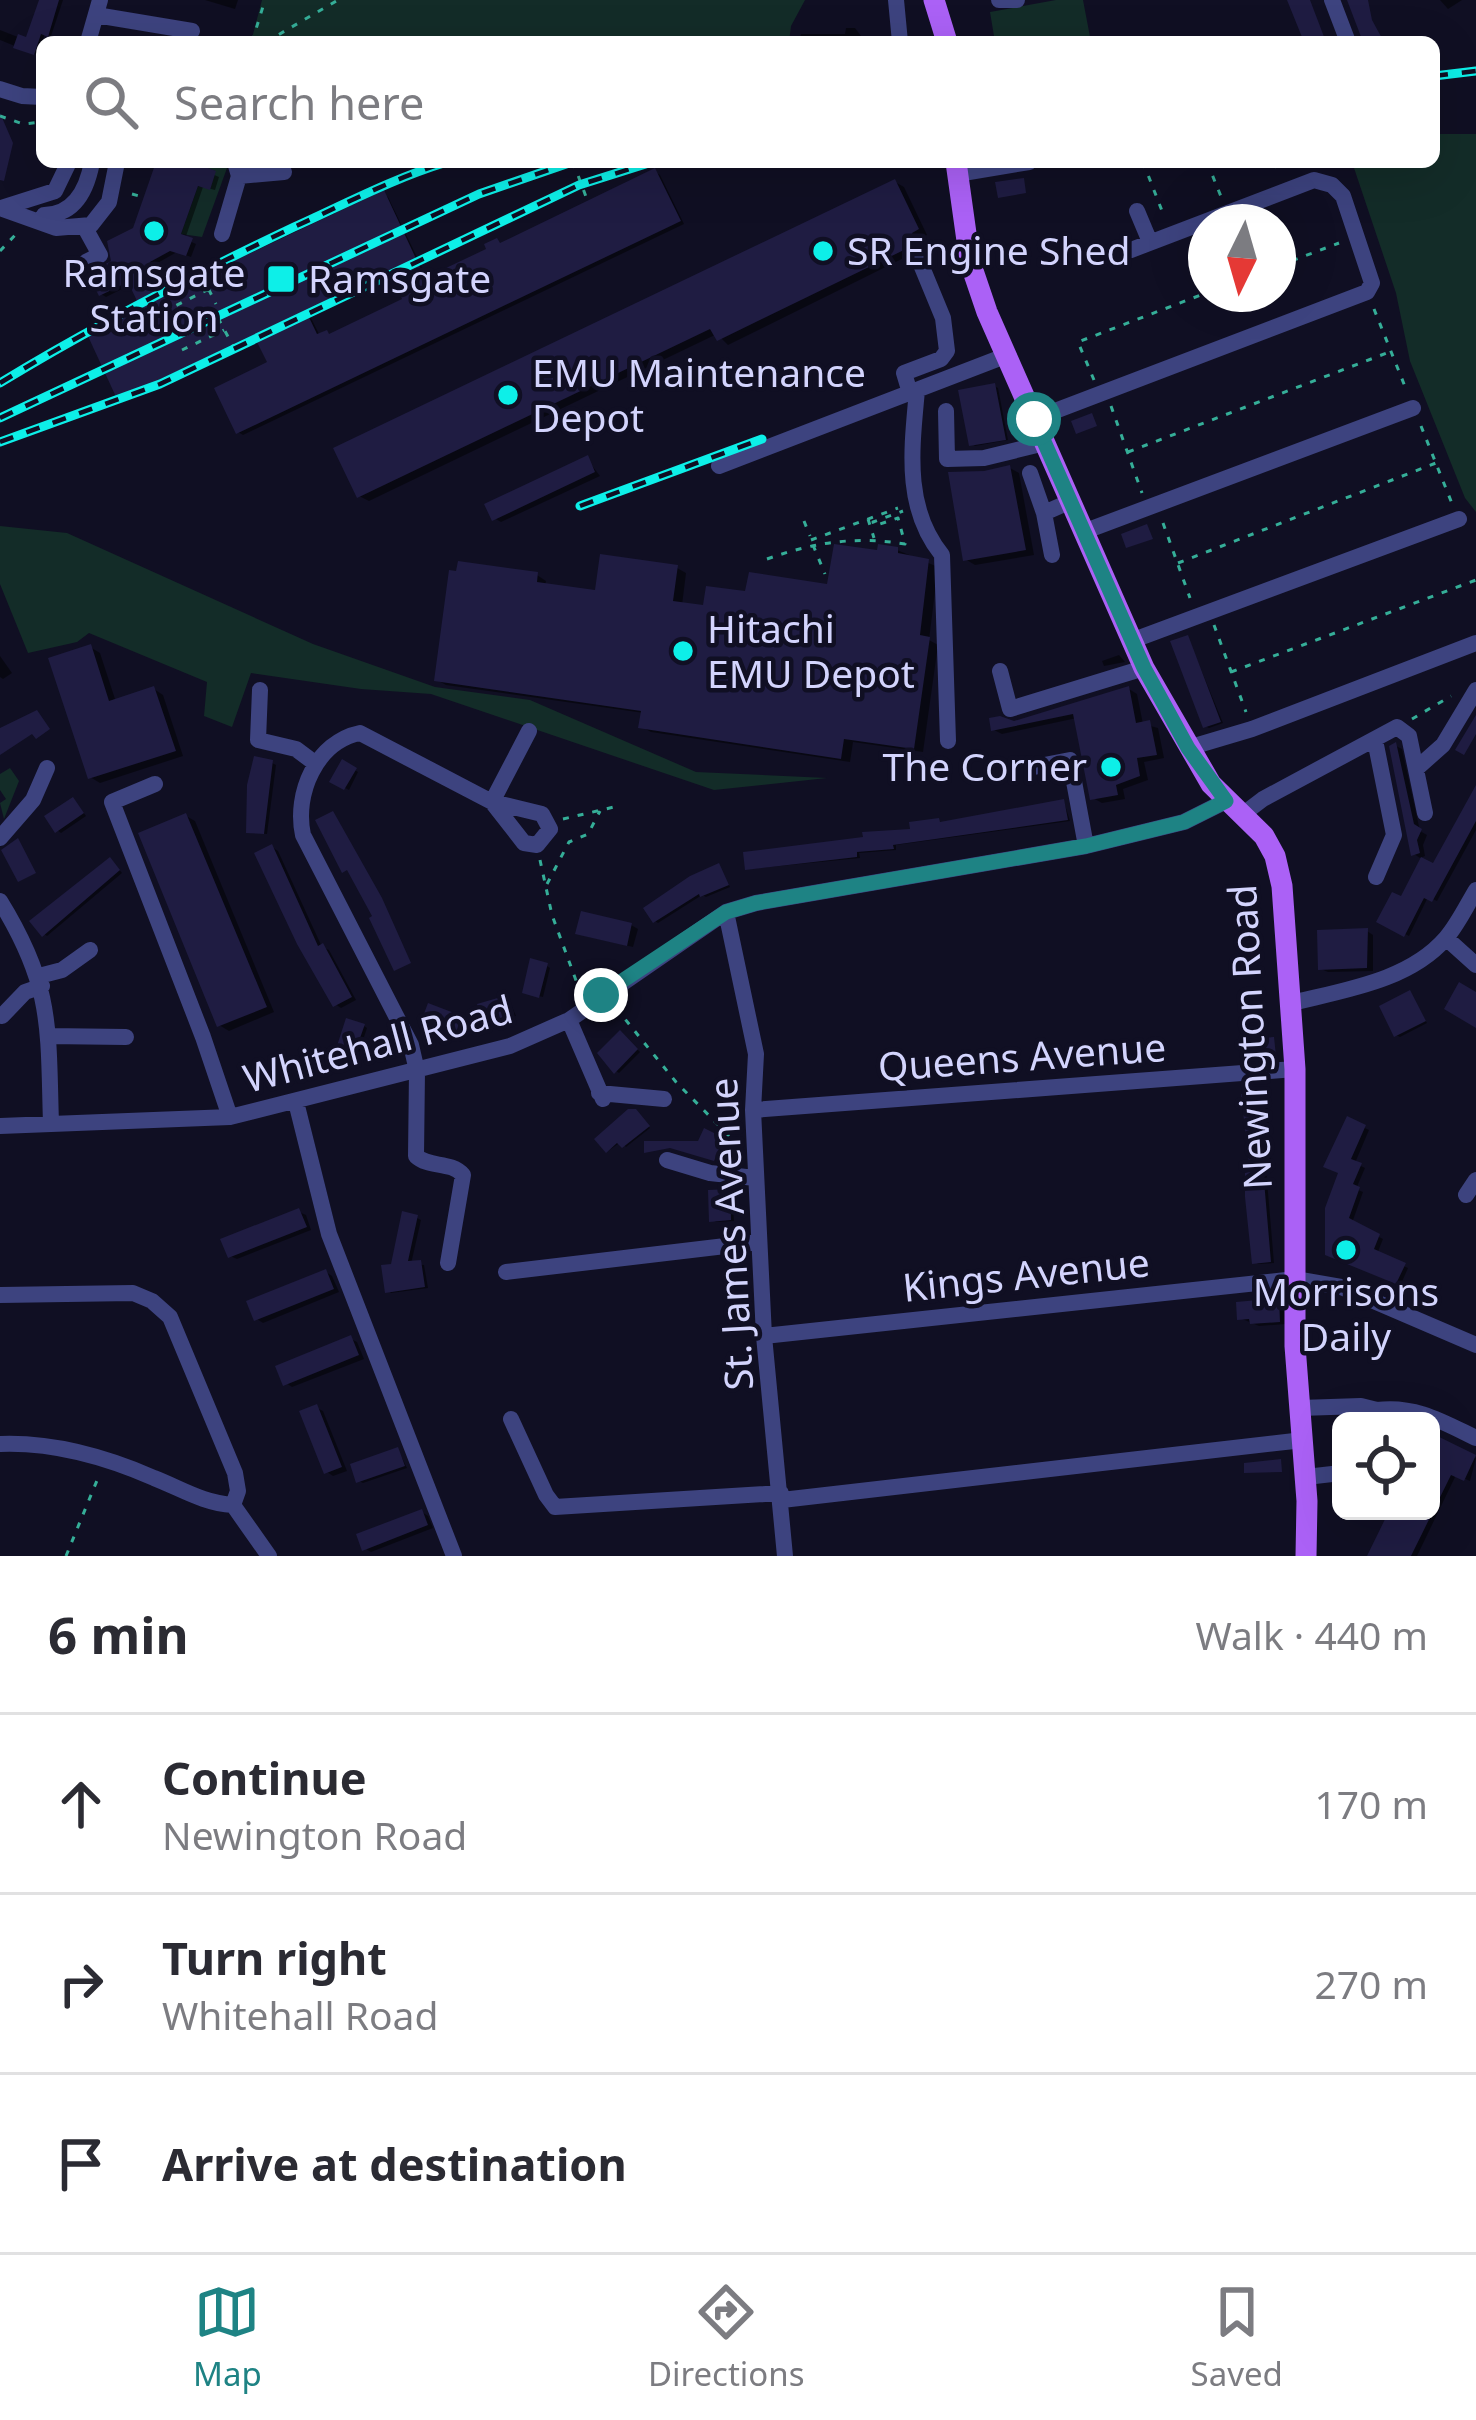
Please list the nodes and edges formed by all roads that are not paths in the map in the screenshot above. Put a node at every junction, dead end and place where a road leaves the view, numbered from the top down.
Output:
1 (133, 0) edge
2 (896, 0) edge
3 (934, 0) edge
4 (999, 0) edge
5 (1017, 0) edge
6 (1332, 0) edge
7 (98, 7) edge
8 (128, 19) junction
9 (192, 31) dead end
10 (90, 36) edge
11 (899, 36) edge
12 (945, 36) edge
13 (1346, 36) edge
14 (0, 89) edge
15 (36, 97) edge
16 (66, 168) edge
17 (90, 168) edge
18 (116, 168) edge
19 (956, 168) edge
20 (237, 169) edge
21 (284, 172) dead end
22 (55, 191) junction
23 (0, 208) edge
24 (1137, 211) dead end
25 (37, 220) junction
26 (84, 226) junction
27 (222, 234) dead end
28 (1150, 242) junction
29 (1131, 250) dead end
30 (917, 254) dead end
31 (86, 262) dead end
32 (1005, 356) junction
33 (914, 392) junction
34 (1413, 409) dead end
35 (946, 411) dead end
36 (1034, 419) junction
37 (1045, 443) junction
38 (719, 466) dead end
39 (1030, 473) dead end
40 (1070, 502) junction
41 (1044, 513) junction
42 (1459, 519) dead end
43 (1083, 532) junction
44 (1052, 554) dead end
45 (1131, 641) junction
46 (1476, 643) edge
47 (1144, 668) junction
48 (1000, 671) dead end
49 (260, 690) dead end
50 (1467, 690) edge
51 (530, 731) dead end
52 (1375, 740) junction
53 (948, 741) dead end
54 (1188, 748) junction
55 (316, 764) junction
56 (1034, 766) dead end
57 (47, 768) dead end
58 (1416, 769) junction
59 (155, 784) dead end
60 (492, 802) junction
61 (1234, 808) junction
62 (1425, 813) dead end
63 (0, 838) edge
64 (1086, 846) junction
65 (1376, 877) dead end
66 (1476, 890) edge
67 (0, 901) edge
68 (726, 912) junction
69 (1446, 938) junction
70 (25, 941) junction
71 (90, 950) dead end
72 (9, 953) dead end
73 (1476, 965) edge
74 (40, 981) junction
75 (1292, 1003) junction
76 (2, 1016) edge
77 (569, 1020) junction
78 (48, 1036) junction
79 (126, 1037) dead end
80 (1295, 1069) junction
81 (417, 1071) junction
82 (664, 1099) dead end
83 (296, 1102) junction
84 (753, 1110) junction
85 (230, 1117) junction
86 (51, 1124) junction
87 (0, 1126) edge
88 (667, 1160) dead end
89 (755, 1178) junction
90 (760, 1242) junction
91 (448, 1263) dead end
92 (506, 1272) dead end
93 (1295, 1279) junction
94 (0, 1295) edge
95 (764, 1336) junction
96 (1476, 1345) edge
97 (1300, 1408) junction
98 (1372, 1412) edge
99 (1384, 1412) edge
100 (1421, 1412) edge
101 (511, 1419) dead end
102 (1440, 1421) edge
103 (1476, 1438) edge
104 (1303, 1440) junction
105 (0, 1444) edge
106 (1332, 1474) edge
107 (1306, 1477) junction
108 (782, 1496) junction
109 (233, 1504) junction
110 (269, 1556) edge
111 (454, 1556) edge
112 (785, 1556) edge
113 (1306, 1556) edge

1 - 8 street
2 - 11 street
3 - 12 main road
4 - 5 street
6 - 13 street
7 - 8 street
7 - 10 street
8 - 9 street
14 - 15 street
16 - 22 street
17 - 25 street
18 - 26 street
19 - 32 main road, Newington Road
20 - 21 street
20 - 27 street
22 - 23 street
22 - 25 street
23 - 25 street
24 - 28 street
25 - 26 street
26 - 31 street
28 - 29 street
28 - 36 street
30 - 33 street
32 - 33 street
32 - 36 main road, Newington Road
33 - 38 street
33 - 53 street
34 - 43 street
35 - 37 street
36 - 37 main road, Newington Road
37 - 40 main road, Newington Road
39 - 41 street
40 - 41 street
40 - 43 main road, Newington Road
41 - 44 street
42 - 45 street
43 - 45 main road, Newington Road
45 - 47 main road, Newington Road
46 - 54 street
47 - 48 street
47 - 54 main road, Newington Road
49 - 55 street
50 - 58 street
51 - 60 street
52 - 58 street, Whitehall Road
52 - 61 street, Whitehall Road
52 - 65 street
54 - 61 main road, Newington Road
55 - 60 street
55 - 81 street
56 - 64 street
57 - 63 street
58 - 62 street
59 - 85 street
60 - 60 street
61 - 64 street, Whitehall Road
61 - 75 main road, Newington Road
64 - 68 street, Whitehall Road
66 - 69 street
67 - 70 street
68 - 77 street, Whitehall Road
68 - 84 street, St. James Avenue
69 - 73 street
69 - 75 street
70 - 72 street
70 - 74 street
71 - 74 street
74 - 76 street
74 - 78 street
75 - 80 main road, Newington Road
77 - 81 street, Whitehall Road
77 - 82 street
78 - 79 street
78 - 86 street
80 - 84 street, Queens Avenue
80 - 93 main road, Newington Road
81 - 83 street, Whitehall Road
81 - 91 street
83 - 85 street, Whitehall Road
83 - 111 street
84 - 89 street, St. James Avenue
85 - 86 street, Whitehall Road
86 - 87 street, Whitehall Road
88 - 89 street
89 - 90 street, St. James Avenue
90 - 92 street
90 - 95 street, St. James Avenue
93 - 95 street, Kings Avenue
93 - 96 street, Kings Avenue
93 - 97 main road, Newington Road
94 - 109 street
95 - 108 street, St. James Avenue
97 - 98 street
97 - 104 main road, Newington Road
99 - 100 street
101 - 108 street
102 - 103 street
104 - 107 main road, Newington Road
104 - 108 street
105 - 109 street
106 - 107 street
107 - 113 main road, Newington Road
108 - 112 street, St. James Avenue
109 - 110 street

